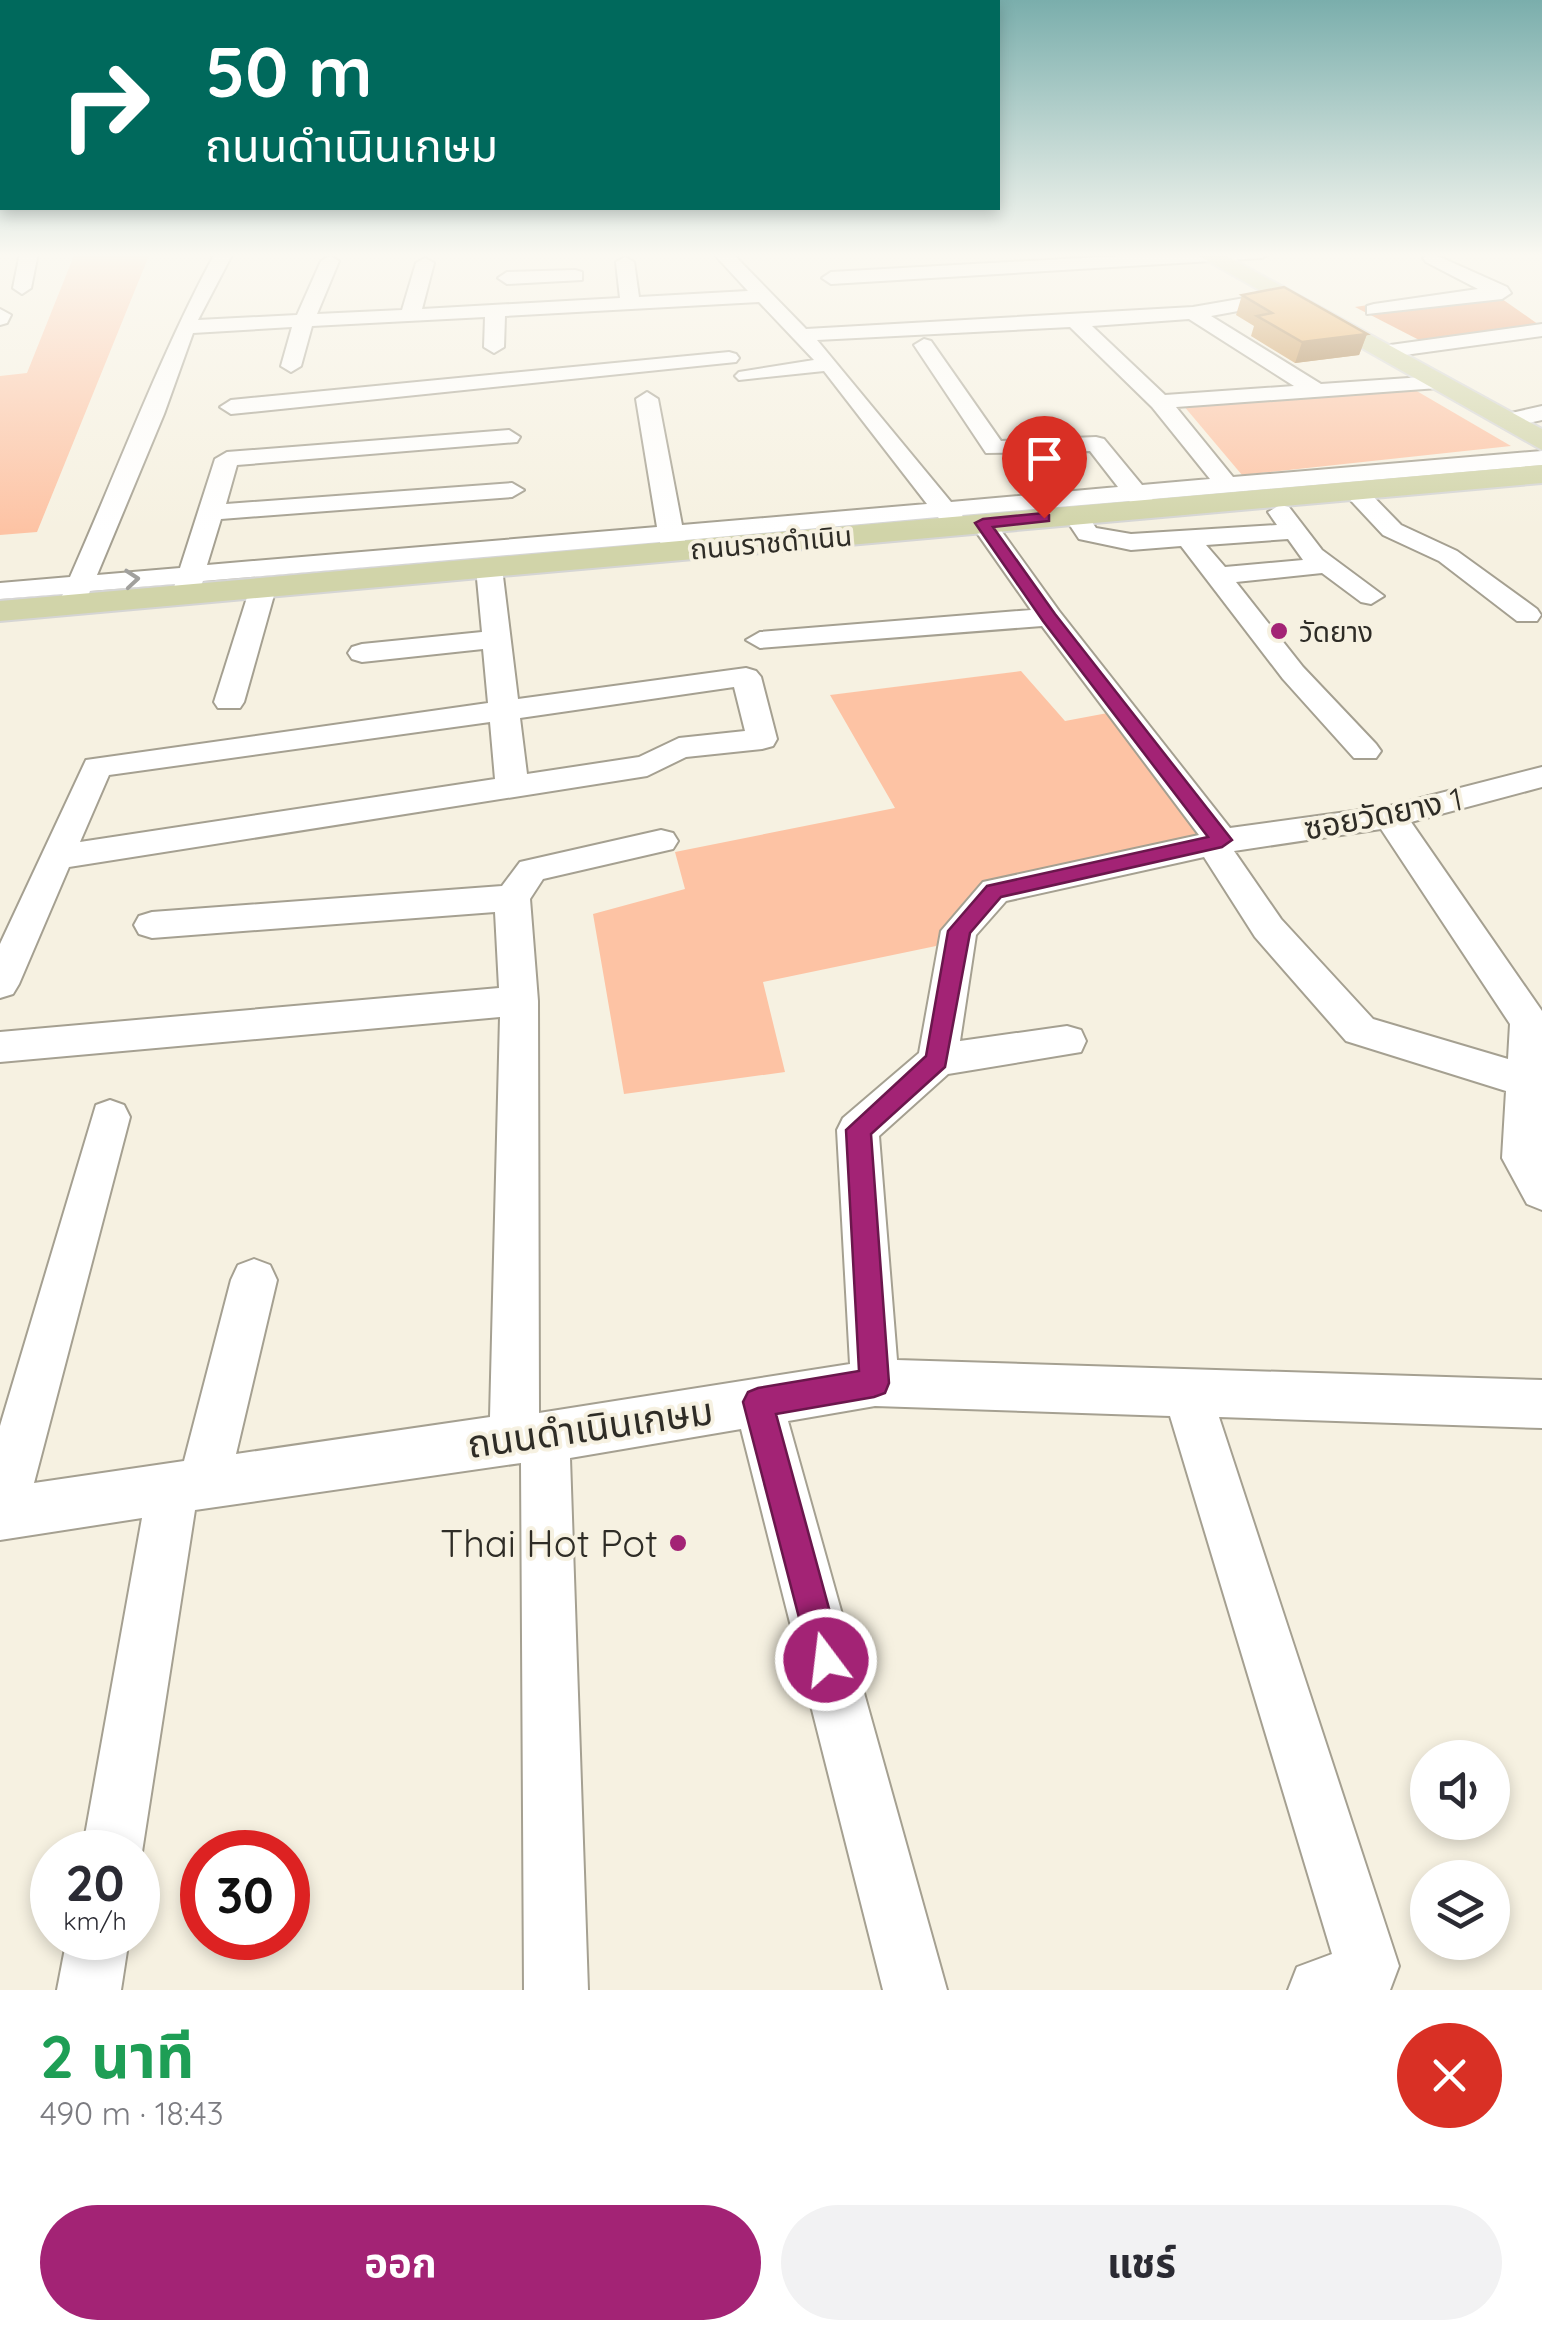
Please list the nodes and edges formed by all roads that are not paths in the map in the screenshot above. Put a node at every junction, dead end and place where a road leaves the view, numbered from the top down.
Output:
1 (178, 346) edge
2 (297, 346) edge
3 (812, 346) edge
4 (925, 346) edge
5 (1101, 346) edge
6 (1246, 346) edge
7 (1371, 346) edge
8 (1427, 346) edge
9 (1382, 352) junction
10 (729, 358) dead end
11 (830, 364) junction
12 (291, 366) dead end
13 (746, 376) dead end
14 (1438, 382) junction
15 (1318, 391) junction
16 (647, 399) dead end
17 (1160, 402) junction
18 (231, 407) dead end
19 (1542, 413) edge
20 (1506, 421) junction
21 (1542, 441) edge
22 (1542, 458) edge
23 (1542, 474) edge
24 (509, 481) junction
25 (1225, 483) junction
26 (1345, 485) junction
27 (1270, 498) junction
28 (1141, 500) junction
29 (212, 512) junction
30 (1074, 515) junction
31 (961, 519) junction
32 (1293, 531) junction
33 (1188, 538) junction
34 (673, 542) junction
35 (1328, 565) junction
36 (358, 570) junction
37 (1218, 576) junction
38 (189, 584) junction
39 (263, 588) junction
40 (0, 591) edge
41 (76, 594) junction
42 (1370, 596) dead end
43 (0, 612) edge
44 (1527, 616) dead end
45 (1049, 617) junction
46 (496, 639) junction
47 (760, 640) dead end
48 (362, 653) dead end
49 (229, 702) dead end
50 (504, 711) junction
51 (1366, 751) dead end
52 (1542, 778) edge
53 (512, 786) junction
54 (1390, 817) junction
55 (661, 842) dead end
56 (1217, 842) junction
57 (59, 856) junction
58 (512, 898) junction
59 (152, 925) dead end
60 (0, 984) edge
61 (519, 1001) junction
62 (1536, 1023) edge
63 (1067, 1041) dead end
64 (0, 1048) edge
65 (937, 1060) junction
66 (1526, 1082) junction
67 (110, 1118) dead end
68 (1542, 1191) edge
69 (254, 1280) dead end
70 (874, 1383) junction
71 (1188, 1393) junction
72 (758, 1402) junction
73 (1542, 1404) edge
74 (530, 1438) junction
75 (188, 1485) junction
76 (0, 1514) edge
77 (117, 1830) edge
78 (94, 1960) edge
79 (89, 1990) edge
80 (556, 1990) edge
81 (915, 1990) edge
82 (1320, 1990) edge

1 - 41 street
2 - 12 street
3 - 11 street
4 - 28 street
5 - 17 street
6 - 15 street
7 - 9 main road
8 - 9 street
9 - 14 main road
10 - 24 street
11 - 13 street
11 - 31 street
14 - 15 street
14 - 20 main road
15 - 17 street
16 - 34 street
17 - 25 street
18 - 24 street
19 - 20 street
20 - 21 main road
22 - 26 street
23 - 26 main road, ถนนราชดำเนิน
24 - 29 street
24 - 29 street
24 - 34 main road, ถนนราชดำเนิน
24 - 36 main road, ถนนราชดำเนิน
24 - 46 street
25 - 26 street
25 - 28 street
26 - 27 main road, ถนนราชดำเนิน
26 - 44 street
27 - 28 main road, ถนนราชดำเนิน
27 - 32 street
28 - 30 main road, ถนนราชดำเนิน
28 - 31 street
29 - 38 street
30 - 31 main road, ถนนราชดำเนิน
30 - 33 street
31 - 34 main road, ถนนราชดำเนิน
31 - 45 street
32 - 33 street
32 - 35 street
33 - 37 street
35 - 37 street
35 - 42 street
36 - 38 street
36 - 39 main road, ถนนราชดำเนิน
37 - 51 street
38 - 39 main road, ถนนราชดำเนิน
38 - 41 main road, ถนนราชดำเนิน
39 - 49 street
40 - 41 street
41 - 43 main road, ถนนราชดำเนิน
45 - 47 street
45 - 56 street
46 - 48 street
46 - 50 street
50 - 53 street
50 - 53 street
50 - 57 street
52 - 54 street, ซอยวัดยาง 1
53 - 57 street
54 - 56 street, ซอยวัดยาง 1
54 - 62 street
55 - 58 street
56 - 65 street, ซอยวัดยาง 1
56 - 66 street
57 - 60 street
58 - 59 street
58 - 61 street
61 - 64 street
61 - 74 street
62 - 66 street
63 - 65 street
65 - 70 street
66 - 68 street
67 - 76 street
69 - 75 street
70 - 71 street, ถนนดำเนินเกษม
70 - 72 street, ถนนดำเนินเกษม
71 - 73 street, ถนนดำเนินเกษม
71 - 82 street
72 - 74 street, ถนนดำเนินเกษม
72 - 81 street
74 - 75 street, ถนนดำเนินเกษม
74 - 80 street
75 - 76 street, ถนนดำเนินเกษม
75 - 77 street
78 - 79 street

